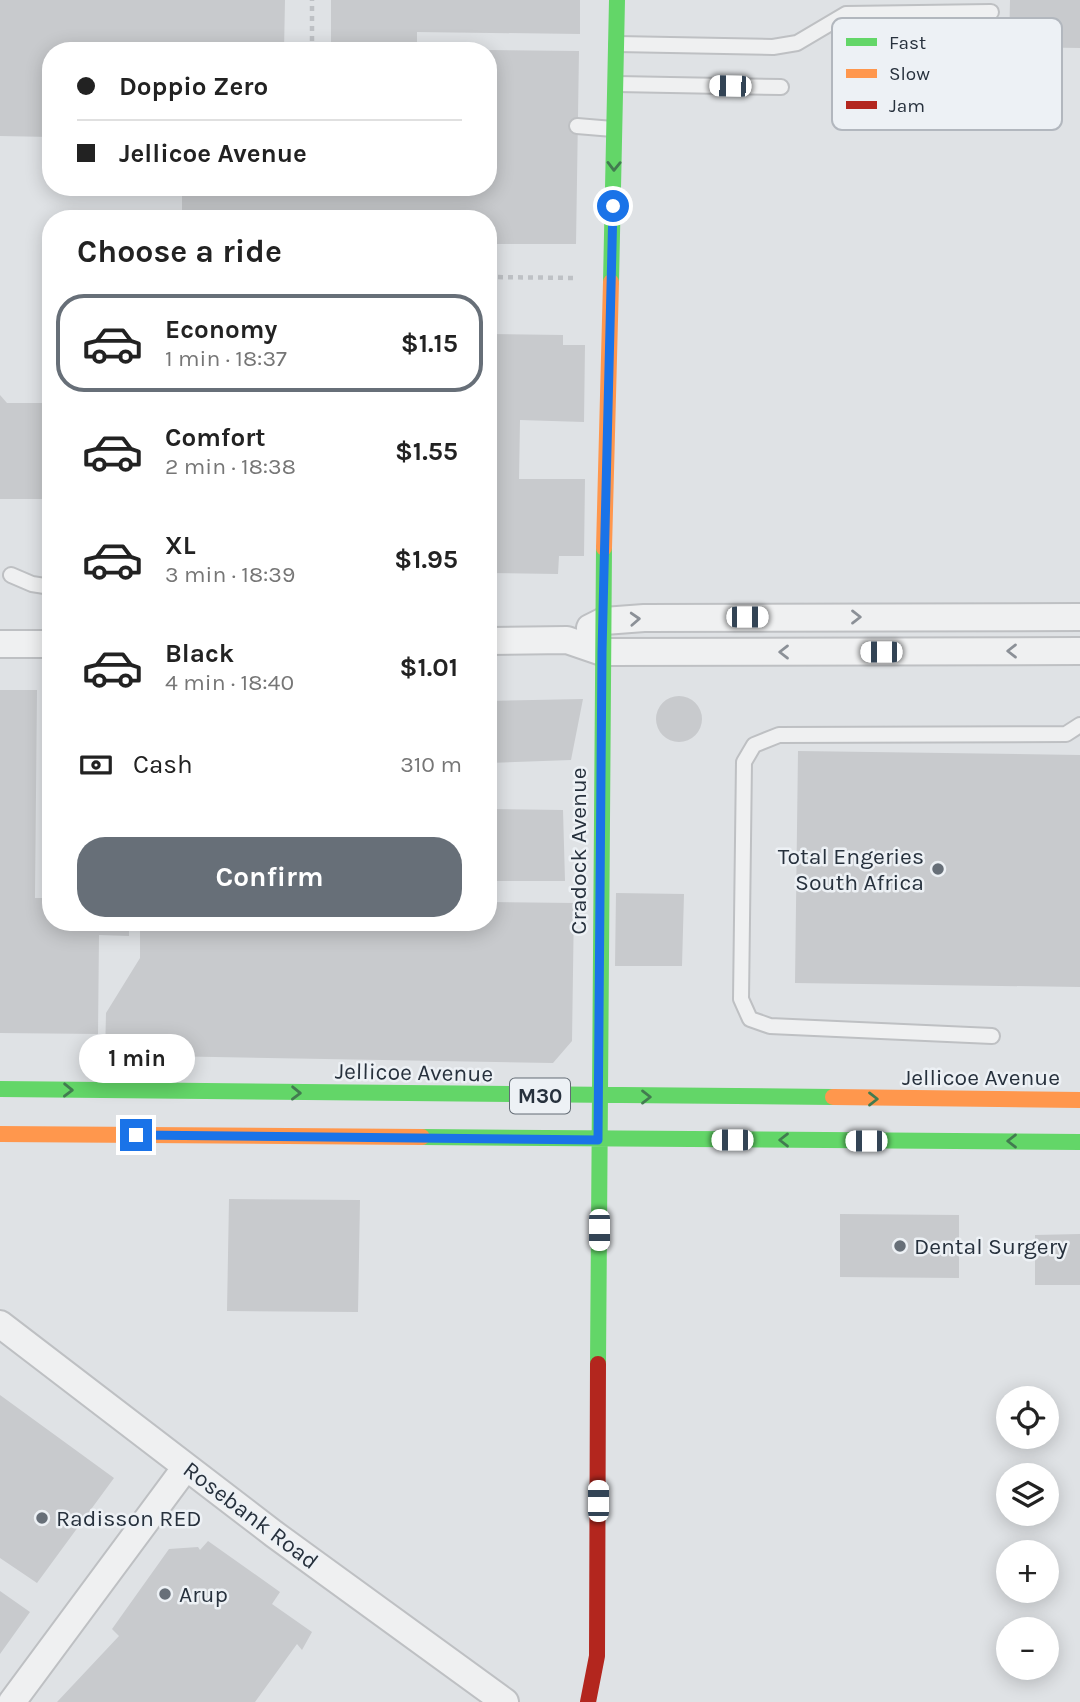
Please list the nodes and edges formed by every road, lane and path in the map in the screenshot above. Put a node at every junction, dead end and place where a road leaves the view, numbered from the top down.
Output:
1 (312, 0) edge
2 (617, 0) edge
3 (991, 12) dead end
4 (839, 18) edge
5 (832, 22) edge
6 (312, 42) edge
7 (616, 44) junction
8 (615, 84) junction
9 (781, 87) dead end
10 (578, 126) dead end
11 (614, 129) junction
12 (497, 277) edge
13 (611, 279) junction
14 (11, 575) dead end
15 (42, 586) edge
16 (964, 616) junction
17 (1080, 617) edge
18 (604, 621) junction
19 (497, 640) edge
20 (567, 640) junction
21 (0, 644) edge
22 (42, 644) edge
23 (1080, 651) edge
24 (602, 652) junction
25 (965, 652) junction
26 (1080, 725) edge
27 (992, 1036) dead end
28 (0, 1089) edge
29 (598, 1097) junction
30 (1080, 1100) edge
31 (0, 1134) edge
32 (598, 1140) junction
33 (1080, 1142) edge
34 (0, 1324) edge
35 (186, 1467) junction
36 (12, 1702) edge
37 (505, 1702) edge
38 (589, 1702) edge

1 - 6 path
2 - 7 main road, Cradock Avenue
3 - 4 lane
5 - 7 lane
7 - 8 main road, Cradock Avenue
8 - 9 lane
8 - 11 main road, Cradock Avenue
10 - 11 lane
11 -> 13 main road, Cradock Avenue
12 - 13 path
13 - 18 main road, Cradock Avenue
14 - 15 lane
16 - 17 street
18 -> 16 street
16 - 25 street
18 - 20 street
18 - 24 main road, Cradock Avenue
19 - 20 street
20 - 24 street
21 - 22 street
23 -> 25 street
25 -> 24 street
24 - 29 main road, Cradock Avenue
26 - 27 lane
28 -> 29 main road, Jellicoe Avenue / M30
29 -> 30 main road, Jellicoe Avenue / M30
29 - 32 main road, Cradock Avenue
31 - 32 main road, M30
33 -> 32 main road, M30
32 - 38 main road, Cradock Avenue
34 - 35 street, Rosebank Road
35 - 36 street
35 - 37 street, Rosebank Road

